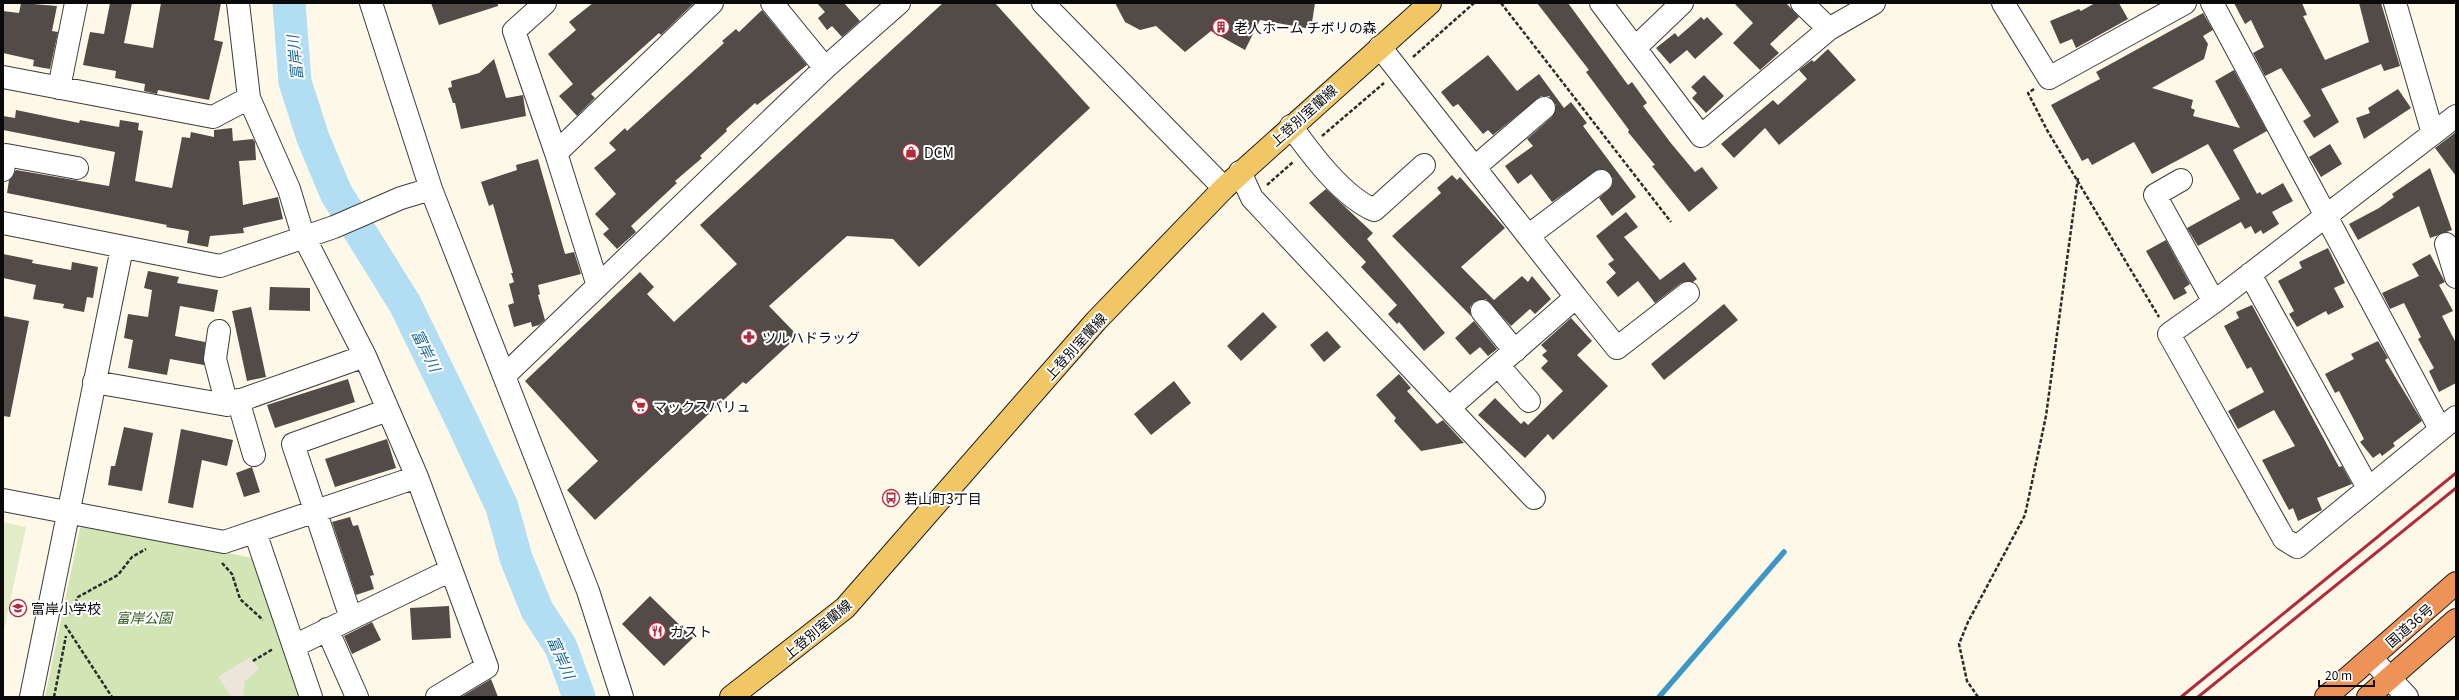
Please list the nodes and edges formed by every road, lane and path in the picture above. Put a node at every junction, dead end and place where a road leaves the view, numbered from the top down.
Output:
1 (76, 3) edge
2 (238, 3) edge
3 (371, 3) edge
4 (545, 3) edge
5 (712, 3) edge
6 (772, 3) edge
7 (899, 3) edge
8 (1043, 3) edge
9 (1430, 3) edge
10 (1474, 3) edge
11 (1501, 3) edge
12 (1602, 3) edge
13 (1682, 3) edge
14 (1802, 3) edge
15 (1874, 3) edge
16 (2004, 3) edge
17 (2185, 3) edge
18 (2212, 3) edge
19 (2395, 3) edge
20 (1828, 29) junction
21 (1380, 47) junction
22 (1635, 48) junction
23 (825, 68) junction
24 (1399, 70) junction
25 (3, 77) edge
26 (2049, 78) junction
27 (59, 88) junction
28 (249, 98) junction
29 (1544, 108) dead end
30 (2456, 116) edge
31 (1291, 126) junction
32 (2433, 134) junction
33 (1308, 149) junction
34 (556, 153) junction
35 (1424, 166) dead end
36 (1475, 167) junction
37 (78, 168) dead end
38 (3, 170) edge
39 (1240, 172) junction
40 (2078, 178) junction
41 (2182, 180) dead end
42 (1601, 182) dead end
43 (1224, 188) junction
44 (431, 189) junction
45 (1252, 198) junction
46 (2327, 214) junction
47 (1671, 222) dead end
48 (3, 223) edge
49 (303, 235) junction
50 (1528, 236) junction
51 (2446, 244) dead end
52 (122, 248) junction
53 (2250, 274) junction
54 (2456, 277) edge
55 (598, 286) junction
56 (1688, 293) dead end
57 (1576, 297) junction
58 (2214, 302) junction
59 (1482, 311) dead end
60 (219, 331) dead end
61 (2169, 334) junction
62 (1514, 351) junction
63 (365, 356) junction
64 (1498, 365) junction
65 (504, 376) junction
66 (94, 382) junction
67 (1529, 401) dead end
68 (232, 403) junction
69 (1450, 408) junction
70 (388, 410) junction
71 (2448, 423) edge
72 (254, 455) dead end
73 (417, 477) junction
74 (2368, 488) junction
75 (1534, 498) dead end
76 (3, 500) edge
77 (314, 511) junction
78 (69, 514) junction
79 (255, 532) junction
80 (151, 547) dead end
81 (220, 561) dead end
82 (451, 570) junction
83 (2456, 584) edge
84 (350, 618) junction
85 (2456, 620) edge
86 (58, 622) junction
87 (266, 624) dead end
88 (327, 628) junction
89 (282, 648) junction
90 (2371, 658) junction
91 (2390, 678) junction
92 (31, 697) edge
93 (54, 697) edge
94 (112, 697) edge
95 (311, 697) edge
96 (357, 697) edge
97 (437, 697) edge
98 (622, 697) edge
99 (731, 697) edge
100 (1978, 697) edge
101 (2326, 697) edge
102 (2368, 697) edge
103 (2408, 697) edge

1 - 27 street
2 - 28 street
3 - 44 street
4 - 34 street
5 - 34 street
6 - 23 street
7 - 23 street
8 - 43 street
9 - 21 main road, 上登別室蘭線
10 - 24 path
11 - 47 path
12 - 22 street
13 - 22 street
14 - 20 street
15 - 20 street
16 - 26 street
17 - 26 street
18 - 46 street
19 - 32 street
20 - 22 street
21 - 24 street
21 - 31 main road, 上登別室蘭線
23 - 55 street
24 - 33 path
24 - 36 street
25 - 27 street
26 - 40 path
27 - 28 street
28 - 49 street
29 - 36 street
30 - 32 street
31 - 33 street
31 - 39 main road, 上登別室蘭線
32 - 46 street
33 - 35 street
33 - 45 path
34 - 55 street
36 - 50 street
37 - 38 street
39 - 43 main road, 上登別室蘭線
39 - 45 street
40 - 61 path
40 - 100 path
41 - 58 street
42 - 50 street
43 - 99 main road, 上登別室蘭線
44 - 49 street
44 - 65 street
45 - 69 street
46 - 53 street
46 - 71 street
48 - 52 street
49 - 52 street
49 - 63 street
50 - 57 street
51 - 54 street
52 - 66 street
53 - 58 street
53 - 74 street
55 - 65 street
56 - 57 street
57 - 62 street
58 - 61 street
59 - 62 street
60 - 68 street
61 - 74 street
62 - 64 street
63 - 68 street
63 - 70 street
64 - 67 street
64 - 69 street
65 - 98 street
66 - 68 street
66 - 78 street
68 - 72 street
69 - 75 street
70 - 73 street
70 - 77 street
71 - 74 street
73 - 77 street
73 - 82 street
76 - 78 street
77 - 79 street
77 - 84 street
78 - 79 street
78 - 86 street
79 - 89 street
80 - 86 path
81 - 87 path
82 - 84 street
82 - 97 street
83 - 90 highway, 国道36号
84 - 88 street
85 - 91 highway, 国道36号
86 - 92 street
86 - 93 path
86 - 94 path
88 - 89 street
88 - 96 street
89 - 95 street
90 - 91 street
90 - 101 highway, 国道36号
91 - 102 highway, 国道36号
91 - 103 street

